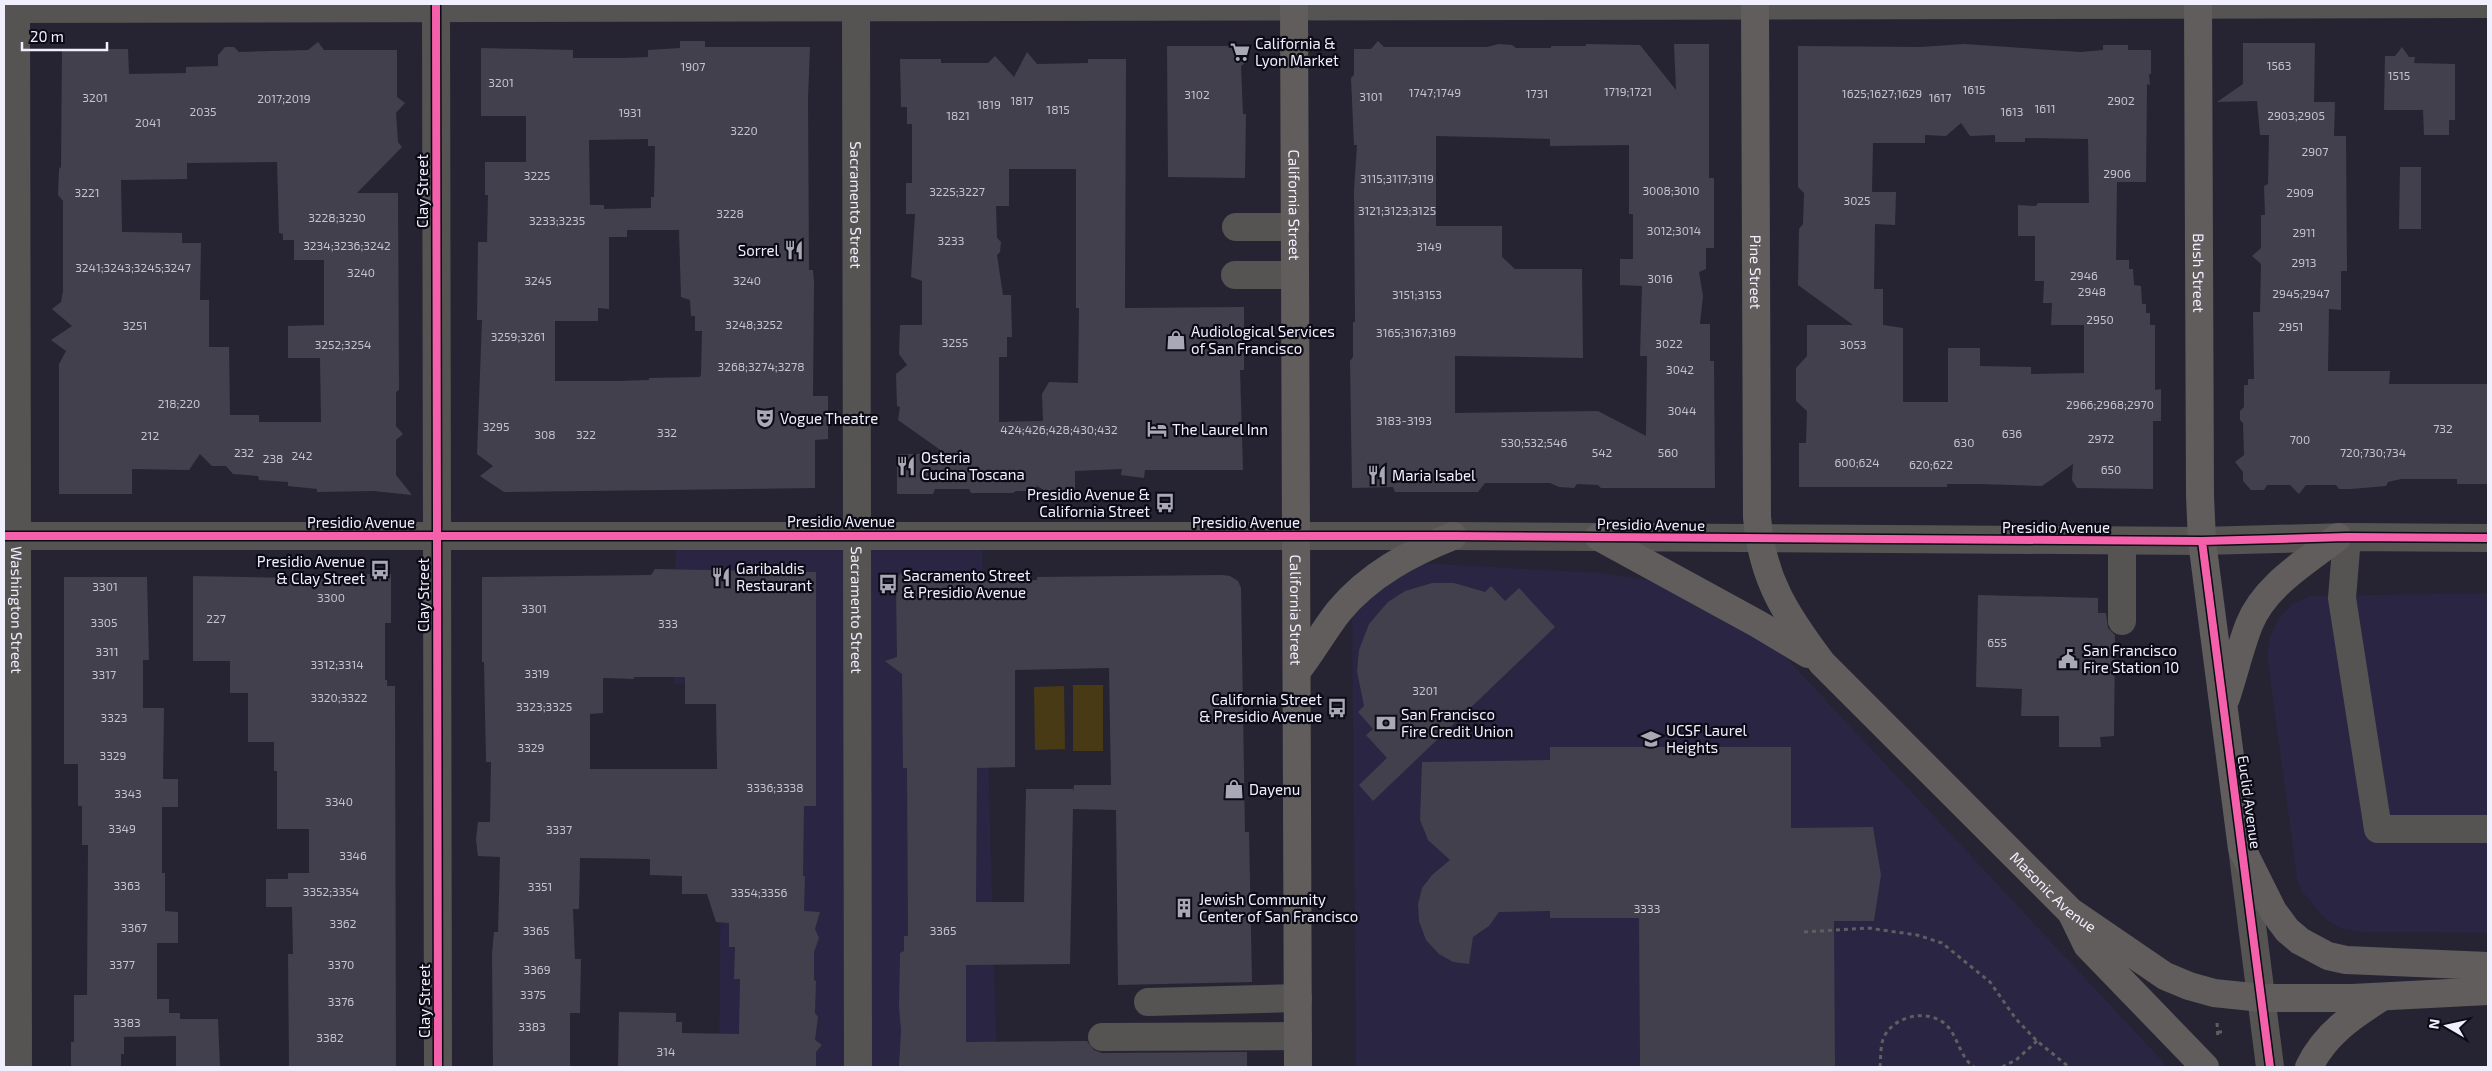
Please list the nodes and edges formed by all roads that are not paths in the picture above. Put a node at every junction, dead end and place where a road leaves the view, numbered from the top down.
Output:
1 (2198, 4) edge
2 (2488, 4) edge
3 (1294, 5) edge
4 (1755, 5) edge
5 (436, 6) edge
6 (856, 6) edge
7 (12, 7) edge
8 (1236, 227) dead end
9 (1295, 227) junction
10 (1235, 275) dead end
11 (1295, 275) junction
12 (856, 535) junction
13 (11, 536) edge
14 (437, 536) junction
15 (1296, 536) junction
16 (1454, 536) junction
17 (2343, 537) junction
18 (1599, 538) junction
19 (2488, 538) edge
20 (1758, 539) junction
21 (2122, 541) junction
22 (2202, 541) junction
23 (2122, 621) dead end
24 (1822, 663) junction
25 (1297, 671) junction
26 (2223, 706) junction
27 (2488, 829) edge
28 (2242, 849) junction
29 (2070, 911) junction
30 (2488, 966) edge
31 (2488, 991) edge
32 (2382, 997) junction
33 (1298, 998) junction
34 (2262, 998) junction
35 (1148, 1002) dead end
36 (1298, 1036) junction
37 (1102, 1037) dead end
38 (18, 1067) edge
39 (438, 1067) edge
40 (858, 1067) edge
41 (1298, 1067) edge
42 (2205, 1067) edge
43 (2270, 1067) edge
44 (2310, 1067) edge

1 - 2 street
1 - 4 street
1 - 22 main road, Bush Street
3 - 4 street
3 - 6 street
3 - 9 main road, California Street
4 - 20 main road, Pine Street
5 - 6 street
5 - 7 street
5 - 14 street, Clay Street
6 - 12 street, Sacramento Street
7 - 13 street, Washington Street
8 - 9 street
9 - 11 main road, California Street
10 - 11 street
11 - 15 main road, California Street
12 - 14 street, Presidio Avenue
12 - 15 street, Presidio Avenue
12 - 40 street, Sacramento Street
13 - 14 street, Presidio Avenue
13 - 38 street, Washington Street
14 - 39 street, Clay Street
15 - 16 street, Presidio Avenue
15 - 25 main road, California Street
16 - 18 street, Presidio Avenue
16 - 25 main road
17 - 19 street, Presidio Avenue
17 - 22 street, Presidio Avenue
17 - 26 main road
17 - 27 street
18 - 20 street, Presidio Avenue
18 - 24 main road
20 - 21 street, Presidio Avenue
20 - 24 main road, Masonic Avenue
21 - 22 street, Presidio Avenue
21 - 23 street
22 - 26 main road, Euclid Avenue
24 - 29 main road, Masonic Avenue
25 - 33 main road, California Street
26 - 28 main road, Euclid Avenue
28 - 30 main road
28 - 34 street, Euclid Avenue
29 - 34 main road, Masonic Avenue
29 - 42 main road
31 - 32 main road, Masonic Avenue
32 - 34 main road, Masonic Avenue
32 - 44 main road
33 - 35 street
33 - 36 main road, California Street
34 - 43 street, Euclid Avenue
36 - 37 street
36 - 41 main road, California Street

